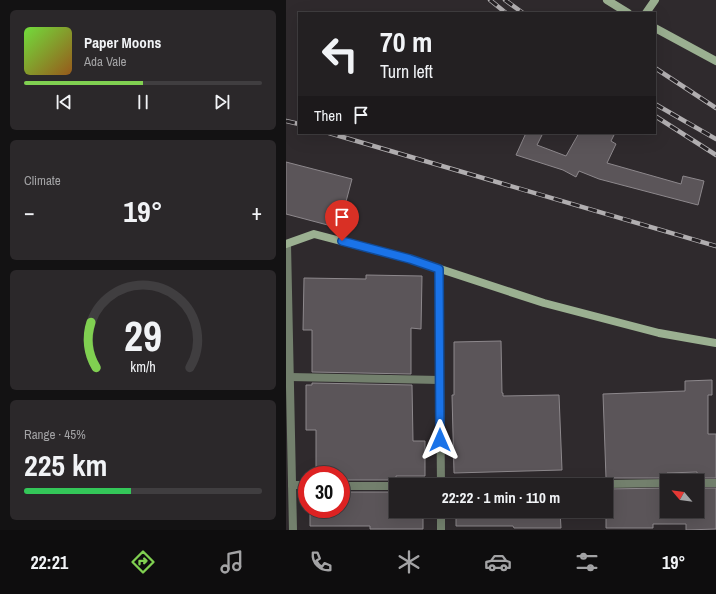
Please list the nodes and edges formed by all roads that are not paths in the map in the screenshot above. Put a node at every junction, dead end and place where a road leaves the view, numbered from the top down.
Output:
1 (607, 0) edge
2 (655, 0) edge
3 (626, 12) edge
4 (647, 12) edge
5 (656, 29) edge
6 (716, 61) edge
7 (286, 244) edge
8 (439, 269) junction
9 (716, 343) edge
10 (290, 377) junction
11 (440, 380) junction
12 (441, 478) edge
13 (660, 483) edge
14 (704, 483) edge
15 (716, 483) edge
16 (613, 484) edge
17 (292, 485) junction
18 (298, 485) edge
19 (350, 486) edge
20 (389, 486) edge
21 (441, 518) edge
22 (293, 530) edge
23 (441, 530) edge

1 - 3 street
2 - 4 street
5 - 6 street
7 - 8 street
7 - 10 street
8 - 9 street
8 - 11 street
10 - 11 street
10 - 17 street
11 - 12 street
13 - 16 street
14 - 15 street
17 - 18 street
17 - 22 street
19 - 20 street
21 - 23 street

